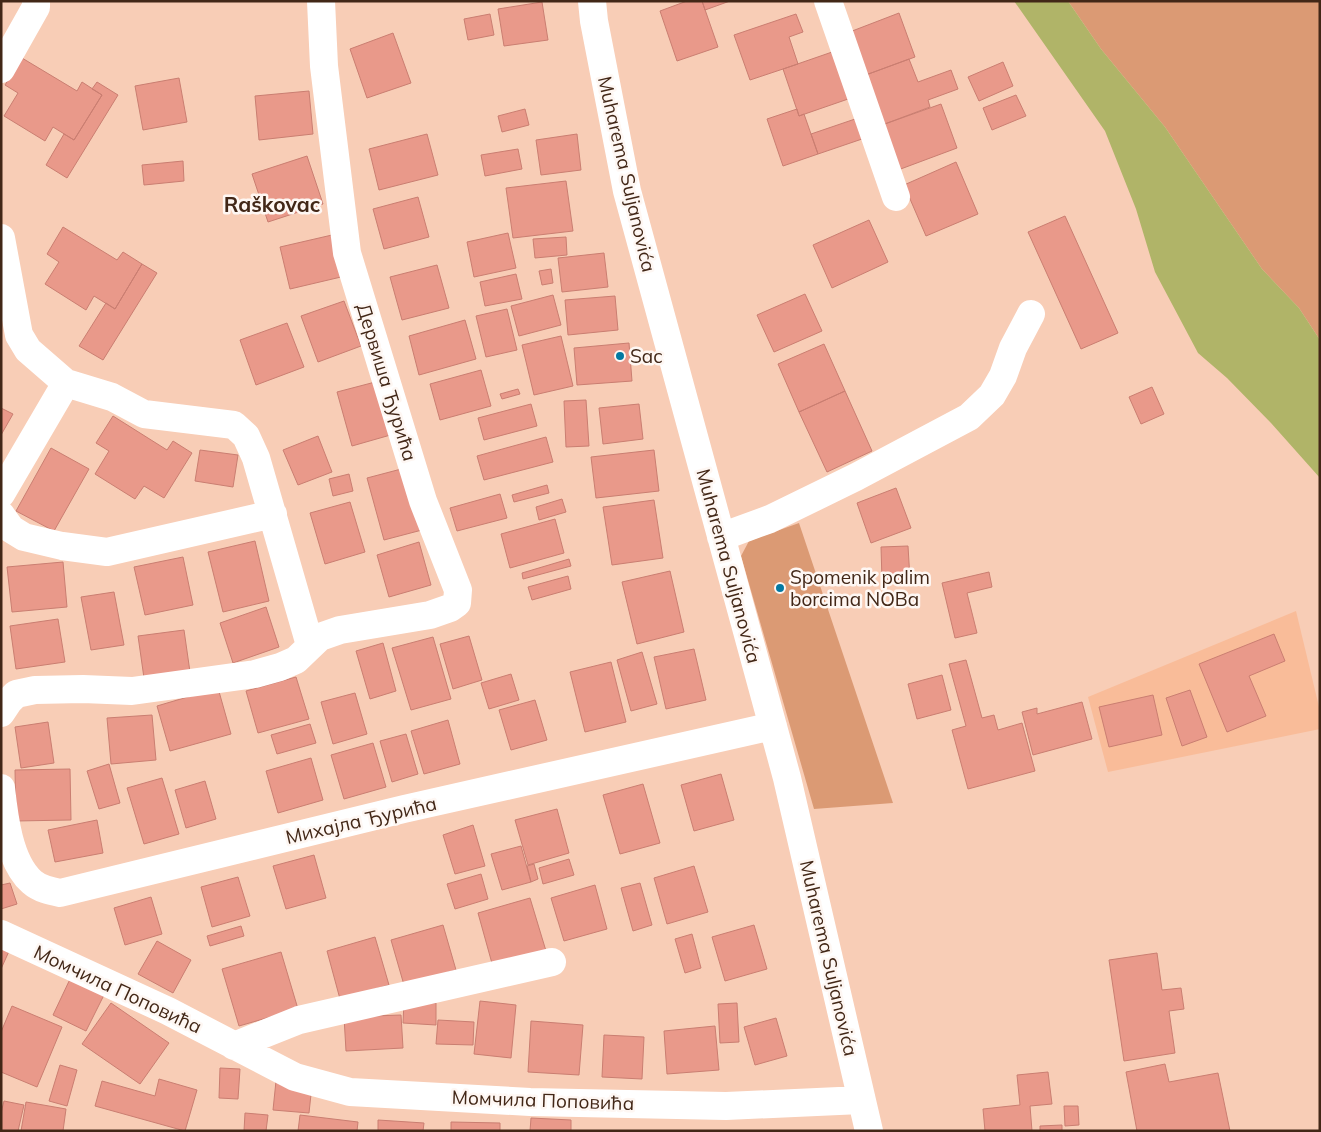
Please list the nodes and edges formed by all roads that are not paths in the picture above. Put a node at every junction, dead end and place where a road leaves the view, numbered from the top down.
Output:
1 (36, 1) edge
2 (321, 1) edge
3 (592, 1) edge
4 (828, 1) edge
5 (1, 69) edge
6 (896, 197) dead end
7 (1, 238) edge
8 (1031, 314) dead end
9 (66, 384) junction
10 (1, 494) edge
11 (273, 514) junction
12 (1, 515) edge
13 (721, 537) junction
14 (310, 645) junction
15 (1, 712) edge
16 (773, 726) junction
17 (2, 797) edge
18 (1, 934) edge
19 (552, 962) dead end
20 (234, 1046) junction
21 (861, 1100) junction
22 (869, 1131) edge

1 - 5 street
2 - 14 street, Дервиша Ђурића
3 - 13 street, Muharema Suljanovića
4 - 6 street
7 - 9 street
8 - 13 street
9 - 10 street
9 - 11 street
11 - 12 street
11 - 14 street
13 - 16 street, Muharema Suljanovića
14 - 15 street, Дервиша Ђурића
16 - 17 street, Михајла Ђурића
16 - 21 street, Muharema Suljanovića
18 - 20 street, Момчила Поповића
19 - 20 street
20 - 21 street, Момчила Поповића
21 - 22 street, Muharema Suljanovića

